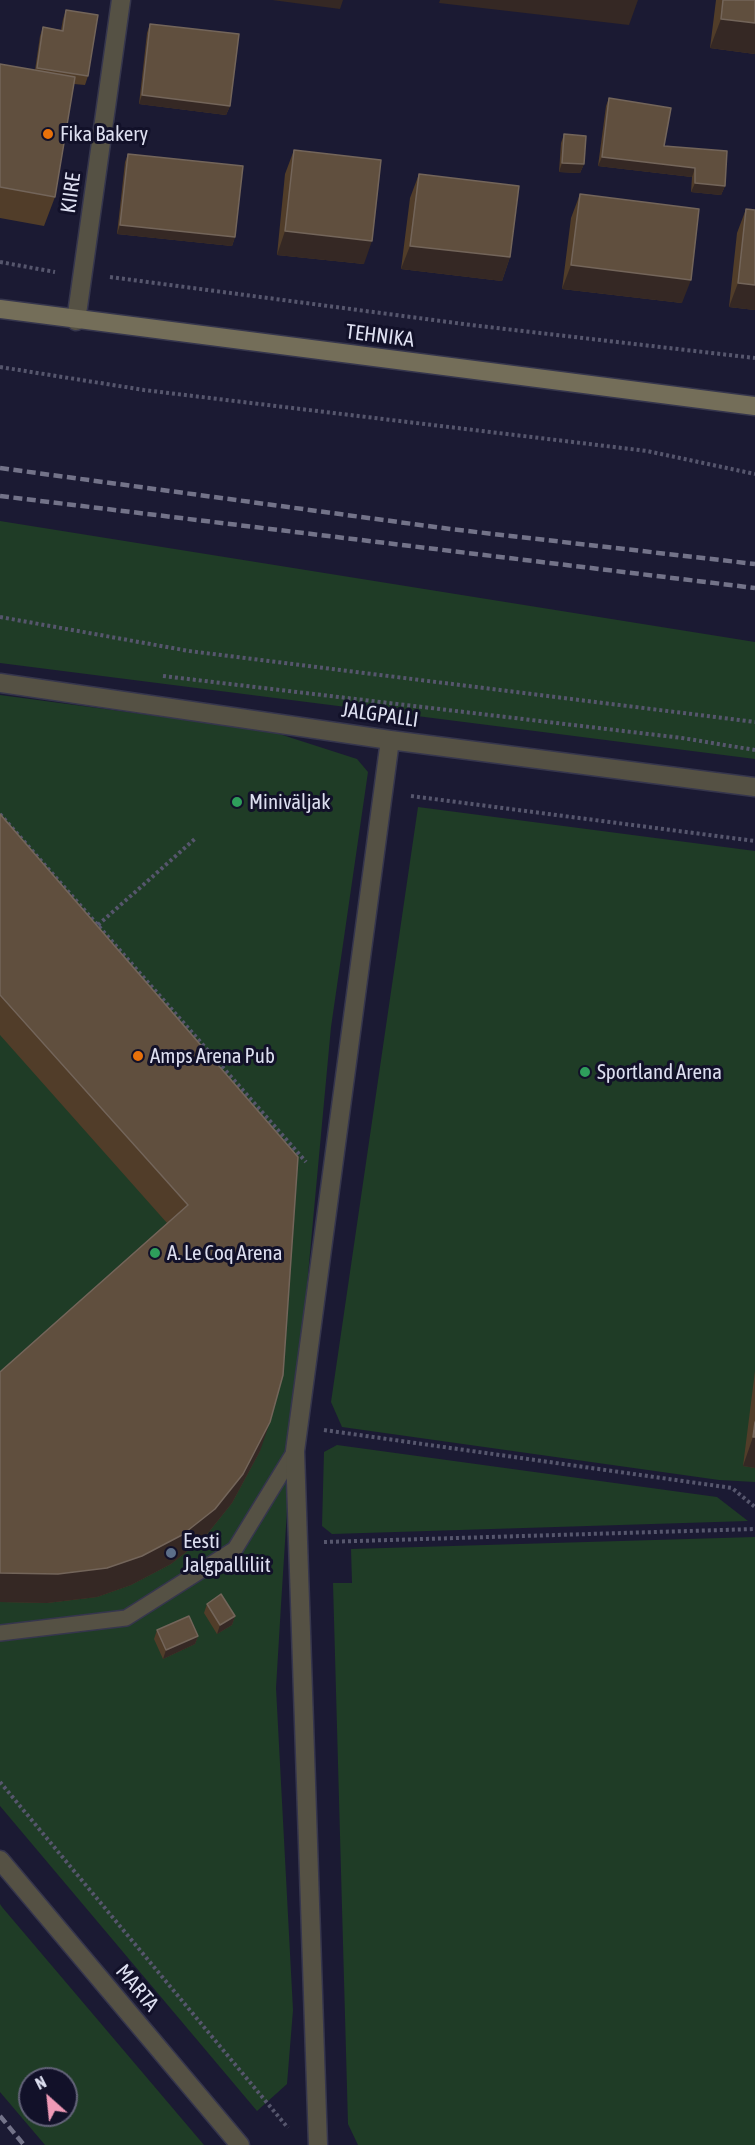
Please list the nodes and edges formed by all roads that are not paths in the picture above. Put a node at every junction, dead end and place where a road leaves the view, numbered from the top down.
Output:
1 (121, 0) edge
2 (0, 309) edge
3 (76, 321) junction
4 (755, 406) edge
5 (0, 683) edge
6 (390, 740) junction
7 (755, 787) edge
8 (295, 1451) junction
9 (0, 1634) edge
10 (0, 1860) edge
11 (240, 2145) edge
12 (318, 2145) edge

1 - 3 street, KIIRE
2 - 3 main road, TEHNIKA
3 - 4 main road, TEHNIKA
5 - 6 street, JALGPALLI
6 - 7 street, JALGPALLI
6 - 8 street
8 - 9 lane
8 - 12 street
10 - 11 street, MARTA

